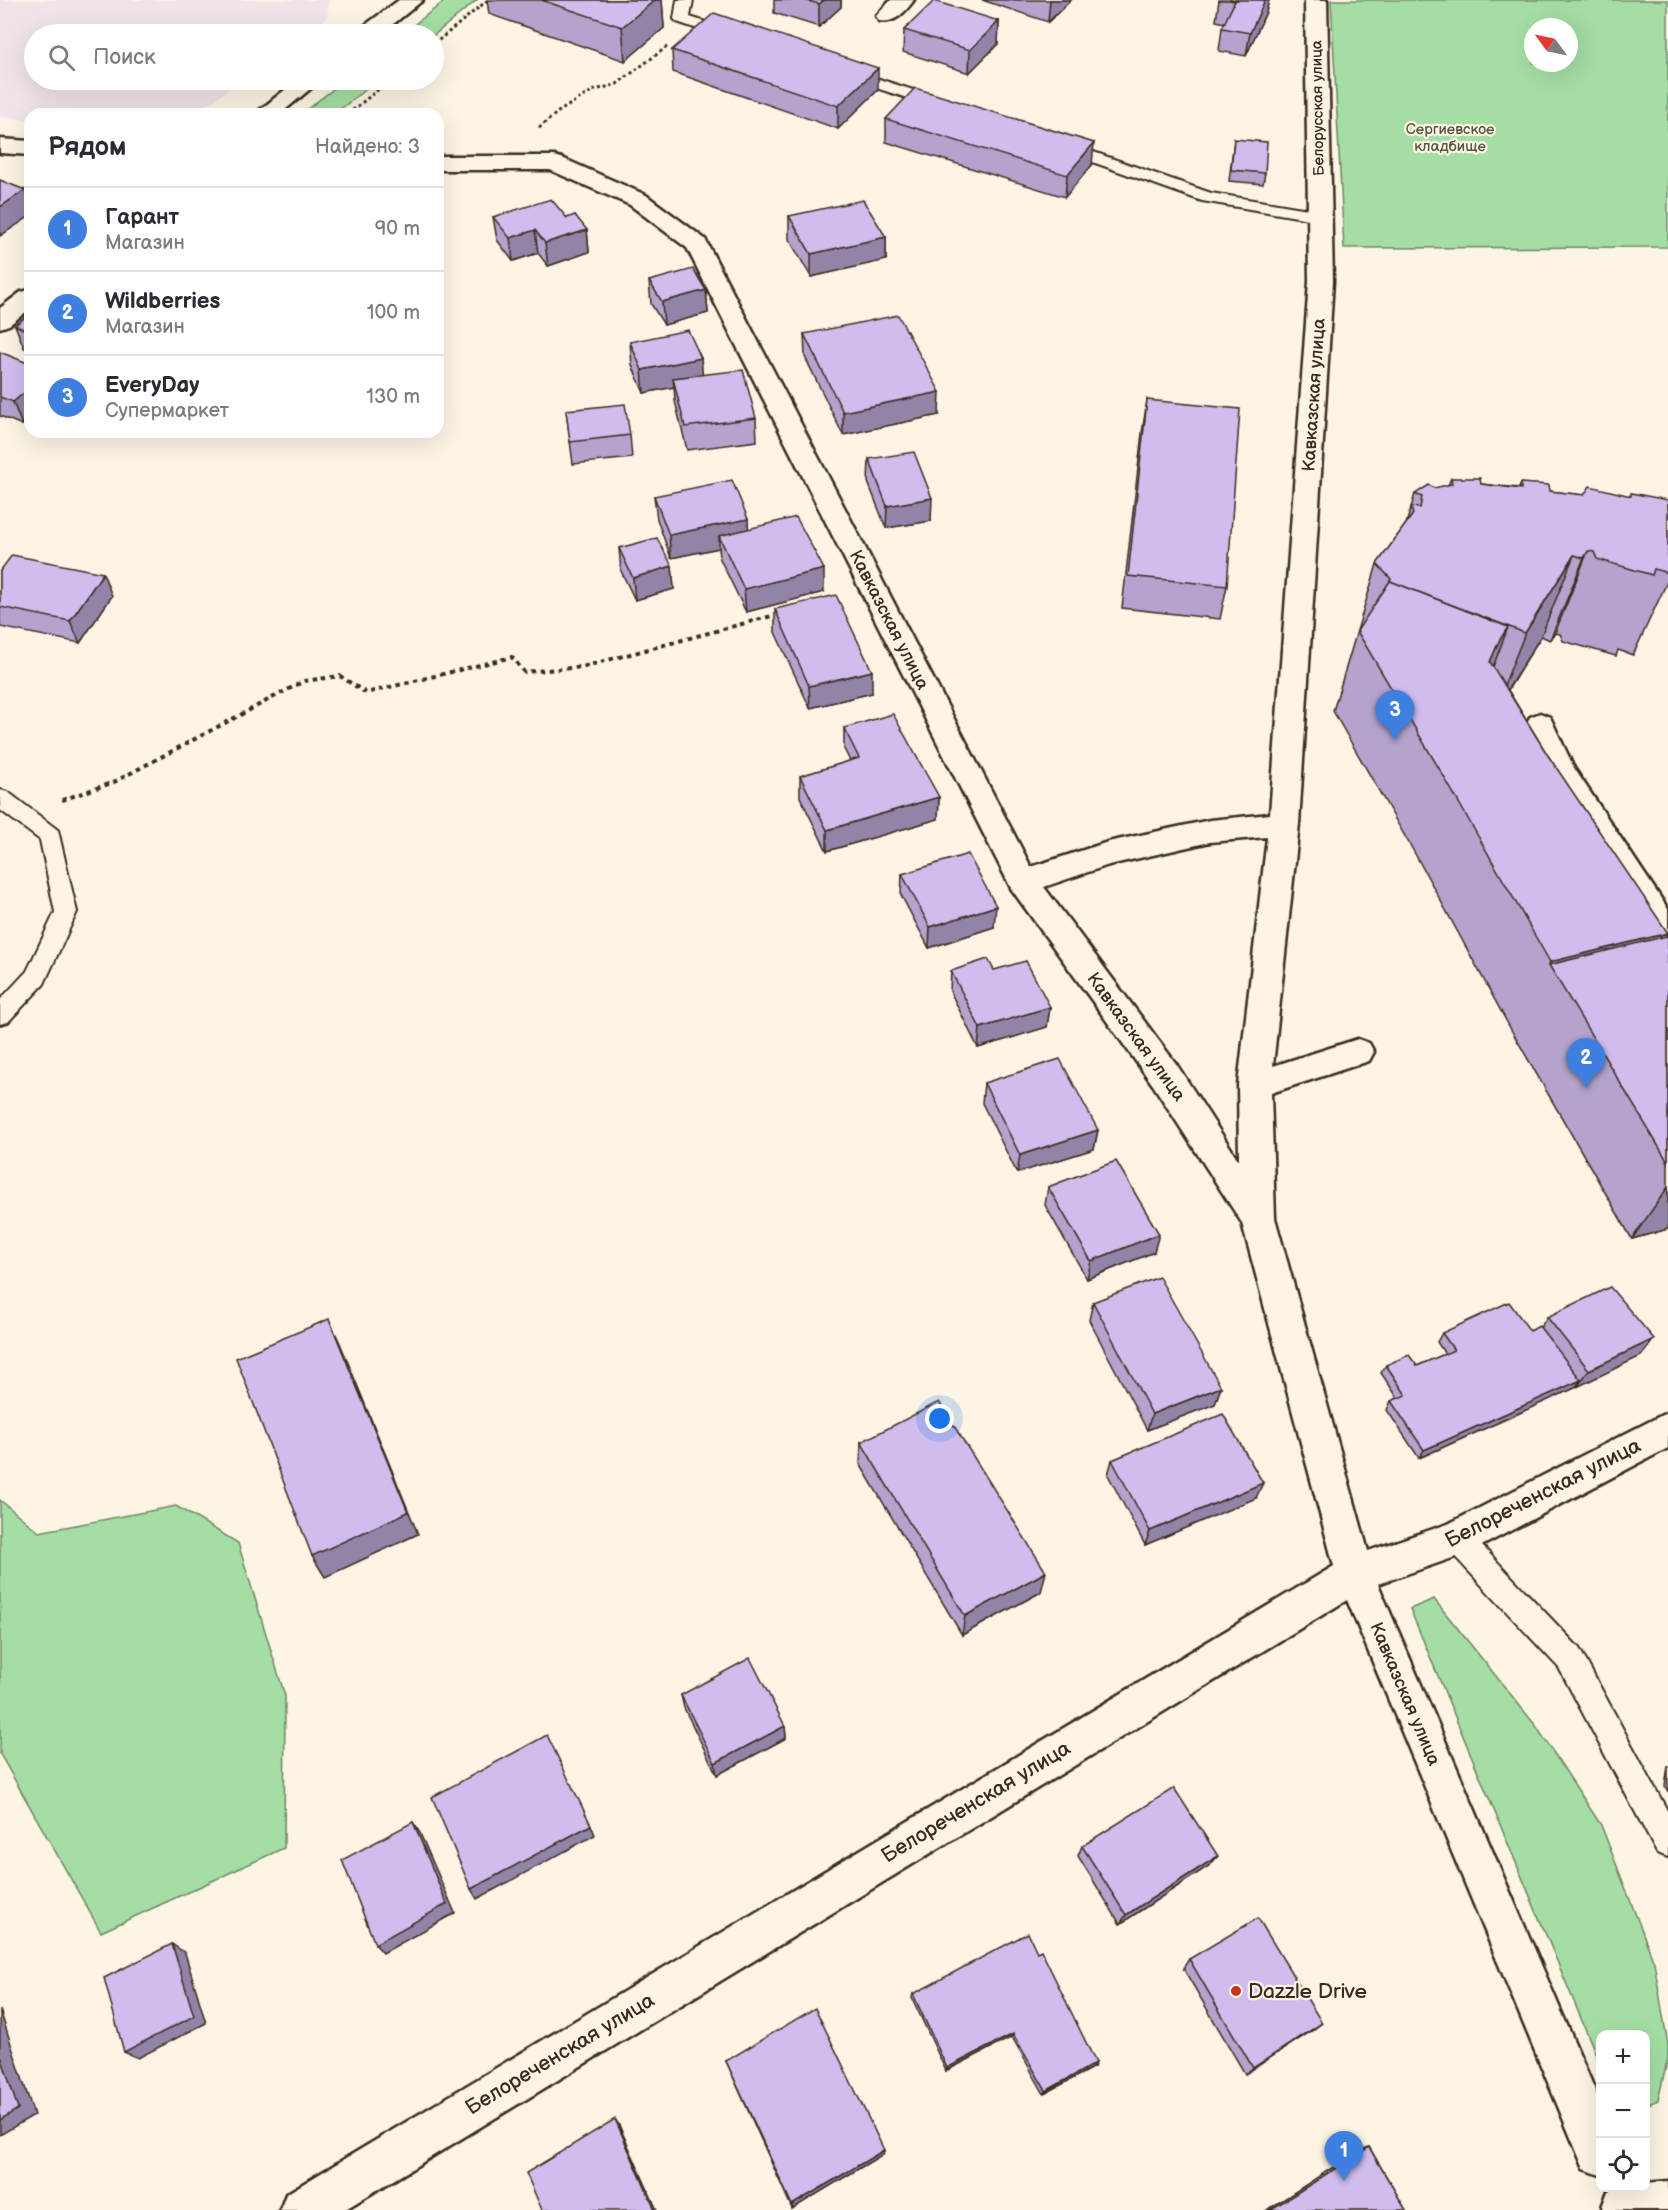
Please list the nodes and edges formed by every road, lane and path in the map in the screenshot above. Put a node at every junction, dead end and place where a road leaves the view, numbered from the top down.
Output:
1 (412, 0) edge
2 (488, 0) edge
3 (685, 0) edge
4 (903, 0) edge
5 (1316, 0) edge
6 (887, 16) dead end
7 (381, 24) edge
8 (697, 24) junction
9 (444, 36) edge
10 (742, 39) edge
11 (832, 68) edge
12 (297, 90) edge
13 (378, 90) edge
14 (274, 108) edge
15 (355, 108) edge
16 (955, 109) edge
17 (1043, 140) edge
18 (0, 146) edge
19 (24, 148) edge
20 (444, 163) edge
21 (493, 163) junction
22 (1320, 216) junction
23 (24, 302) edge
24 (0, 320) edge
25 (783, 613) edge
26 (1540, 724) dead end
27 (0, 798) edge
28 (22, 814) junction
29 (1284, 824) junction
30 (1023, 882) junction
31 (1668, 934) edge
32 (0, 1015) edge
33 (1358, 1052) dead end
34 (1254, 1085) junction
35 (1258, 1218) junction
36 (1668, 1430) edge
37 (1457, 1539) junction
38 (1354, 1574) junction
39 (1668, 1842) edge
40 (1596, 2144) edge
41 (1621, 2202) edge
42 (1668, 2203) edge
43 (302, 2210) edge

1 - 7 street
2 - 9 path
3 - 8 lane
4 - 6 street
5 - 22 street, Белорусская улица
8 - 10 lane
8 - 21 path
11 - 16 lane
12 - 14 street
13 - 15 path
17 - 22 lane
18 - 19 street
20 - 21 street, Кавказская улица
21 - 30 street, Кавказская улица
22 - 29 street, Кавказская улица
23 - 24 street
25 - 28 path
26 - 31 street
27 - 28 lane
28 - 32 lane
29 - 30 street
29 - 34 street, Кавказская улица
30 - 35 street, Кавказская улица
33 - 34 street
34 - 35 street, Кавказская улица
35 - 38 street, Кавказская улица
36 - 37 street, Белореченская улица
37 - 38 street, Белореченская улица
37 - 39 lane
38 - 40 street, Кавказская улица
38 - 43 street, Белореченская улица
41 - 42 street

